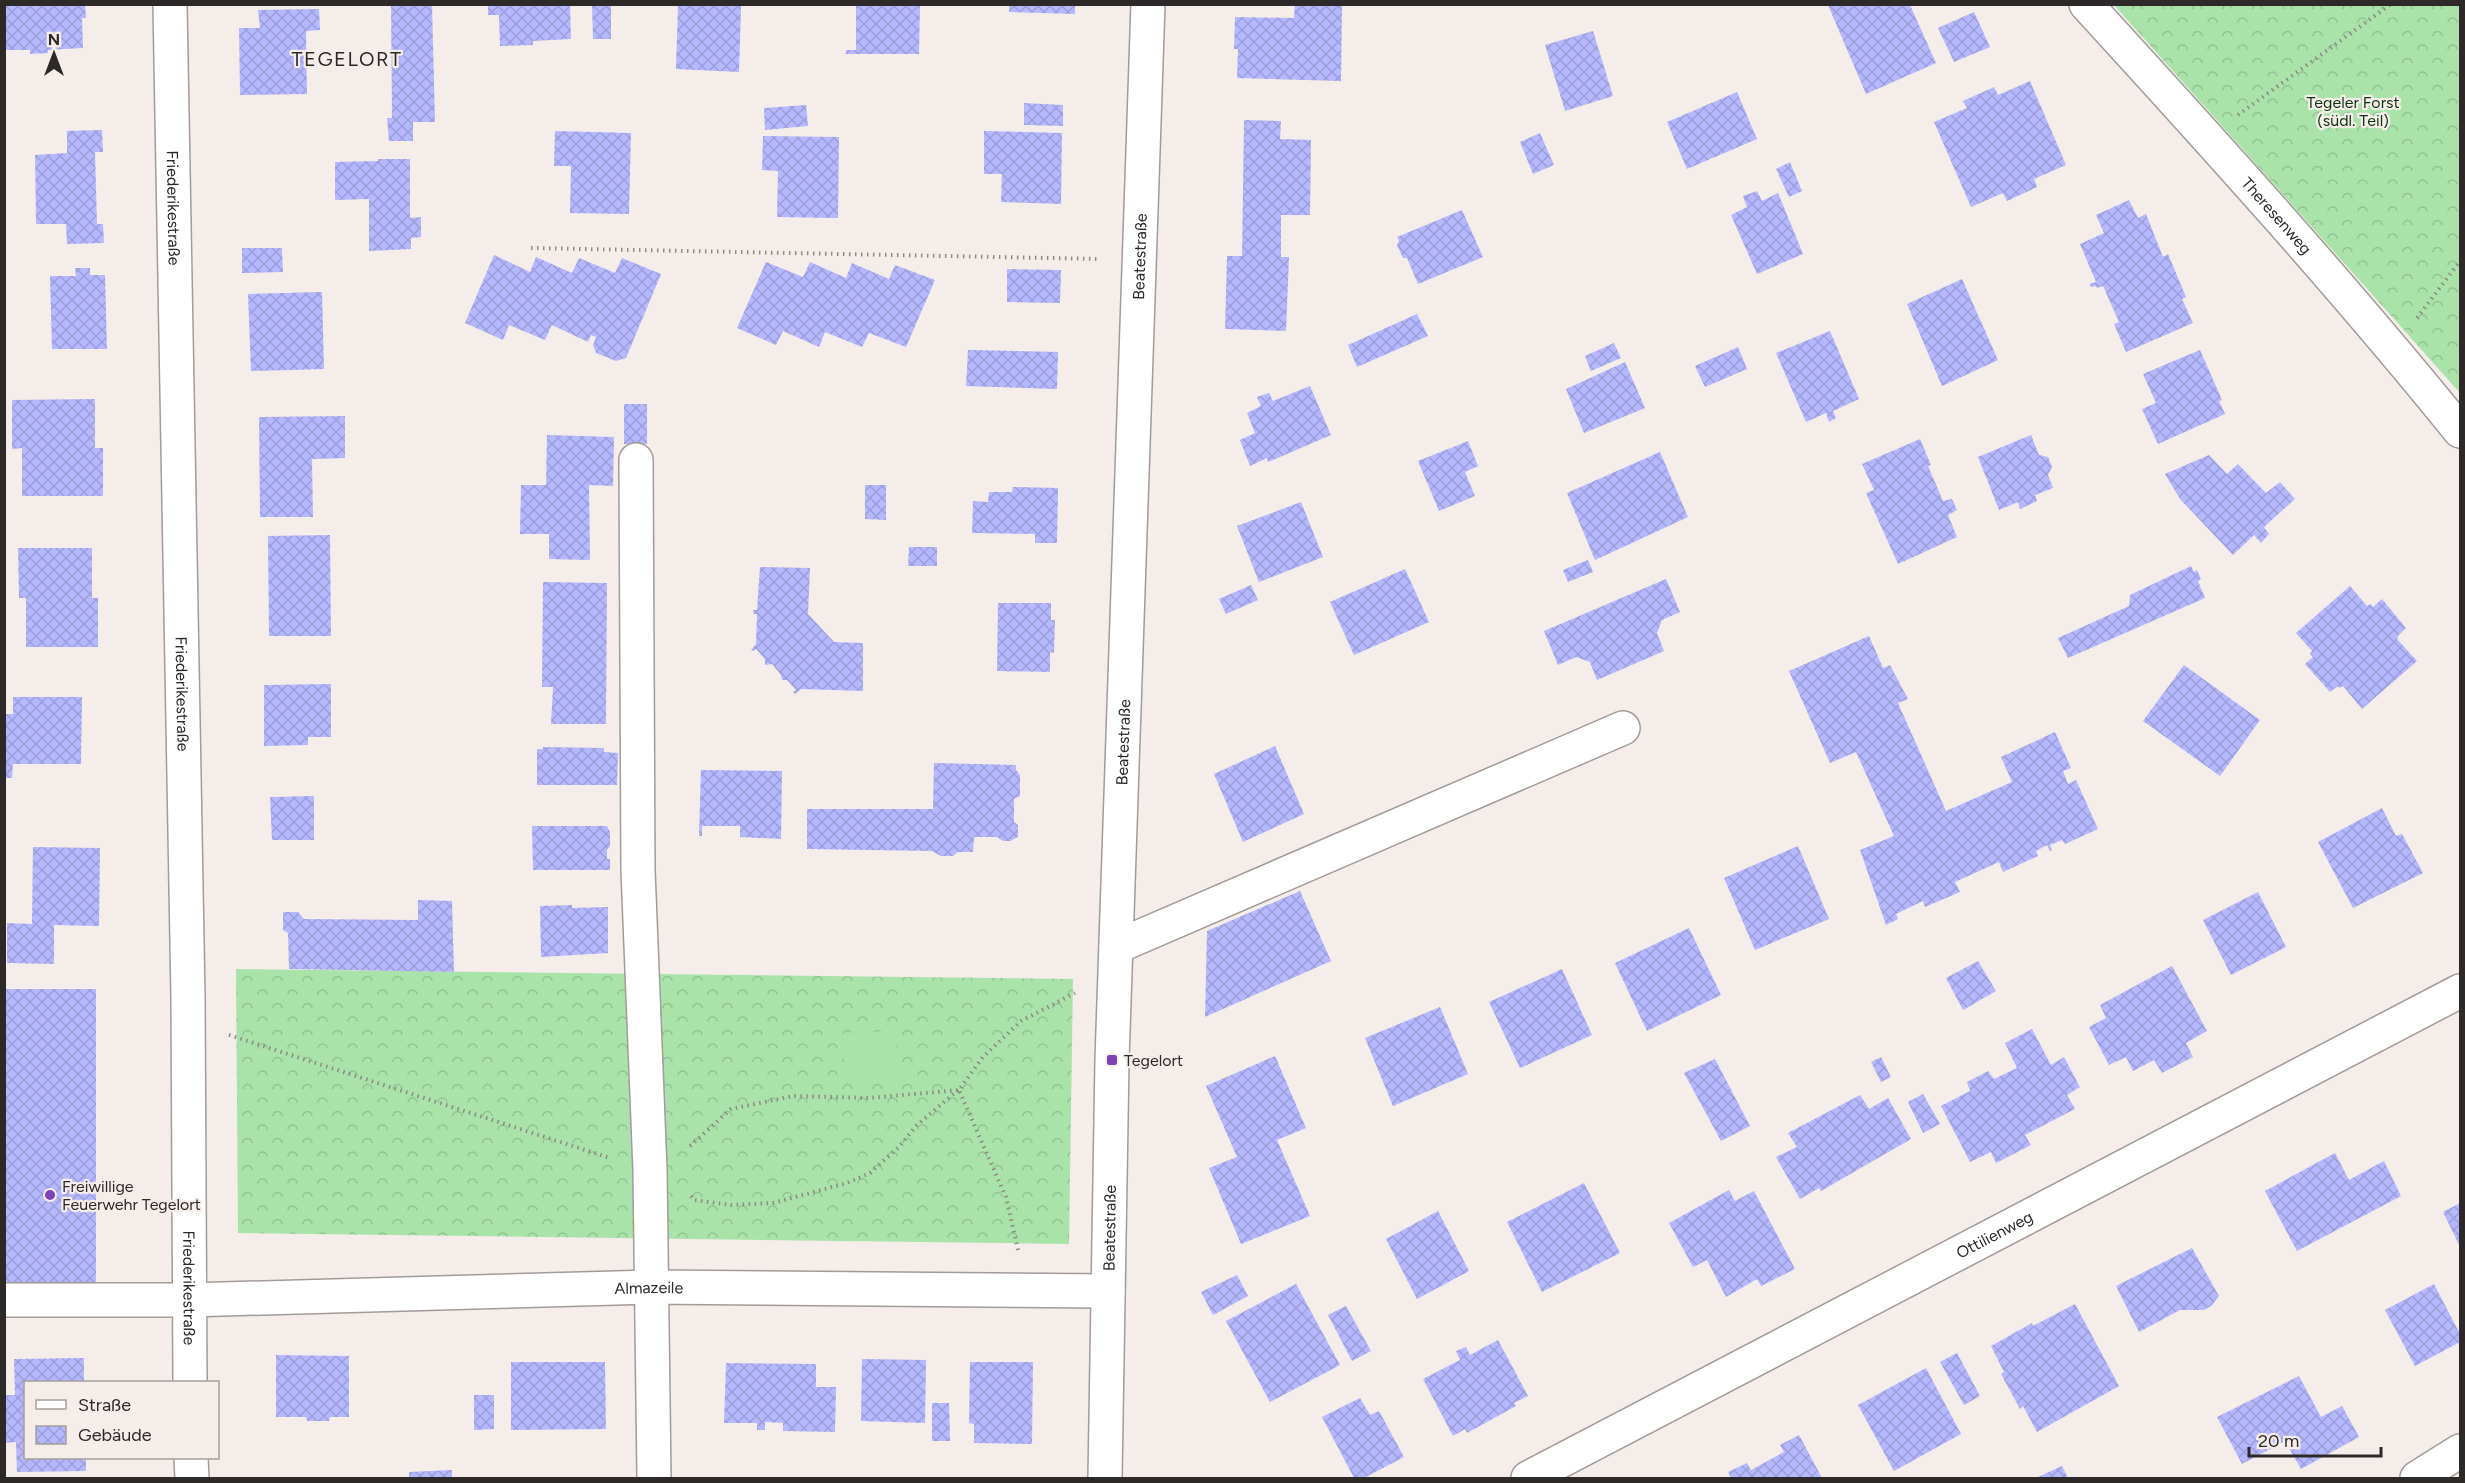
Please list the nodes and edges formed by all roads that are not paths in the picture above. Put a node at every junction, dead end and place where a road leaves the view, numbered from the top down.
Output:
1 (170, 4) edge
2 (1148, 4) edge
3 (2086, 4) edge
4 (2460, 431) edge
5 (636, 460) dead end
6 (1623, 728) dead end
7 (1116, 959) junction
8 (2460, 991) edge
9 (652, 1287) junction
10 (1108, 1291) junction
11 (4, 1300) edge
12 (189, 1300) junction
13 (190, 1381) edge
14 (2460, 1451) edge
15 (191, 1459) edge
16 (192, 1479) edge
17 (654, 1479) edge
18 (1105, 1479) edge
19 (1528, 1479) edge
20 (2417, 1479) edge

1 - 12 street, Friederikestraße
2 - 7 street, Beatestraße
3 - 4 street, Theresenweg
5 - 9 street
6 - 7 street
7 - 10 street, Beatestraße
8 - 19 street, Ottilienweg
9 - 10 street, Almazeile
9 - 12 street, Almazeile
9 - 17 street
10 - 18 street, Beatestraße
11 - 12 street, Almazeile
12 - 13 street, Friederikestraße
14 - 20 street
15 - 16 street

